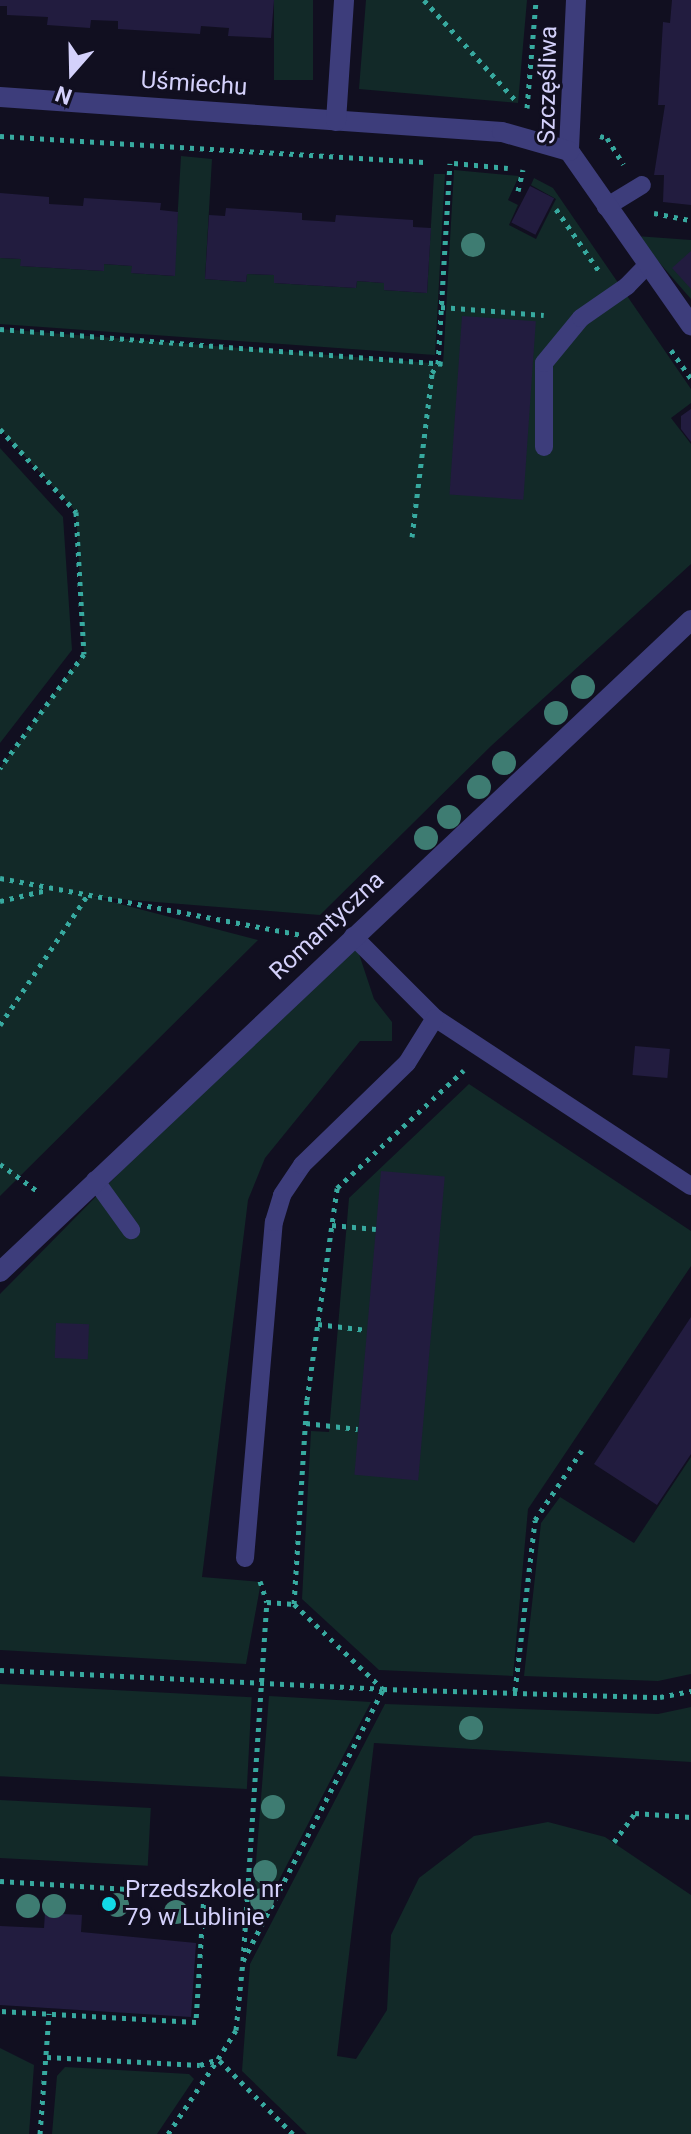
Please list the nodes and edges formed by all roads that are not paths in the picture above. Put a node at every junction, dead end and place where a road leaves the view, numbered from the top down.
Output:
1 (344, 0) edge
2 (576, 0) edge
3 (0, 97) edge
4 (336, 121) junction
5 (569, 151) junction
6 (642, 185) dead end
7 (606, 207) junction
8 (647, 265) junction
9 (691, 325) edge
10 (544, 447) dead end
11 (691, 620) edge
12 (353, 936) junction
13 (435, 1018) junction
14 (95, 1180) junction
15 (691, 1186) edge
16 (131, 1230) dead end
17 (0, 1272) edge
18 (245, 1558) dead end

1 - 4 street
2 - 5 street, Szczęśliwa
3 - 4 street, Uśmiechu
4 - 5 street, Uśmiechu
5 - 7 street, Szczęśliwa
6 - 7 lane
7 - 8 street, Szczęśliwa
8 - 9 street, Szczęśliwa
8 - 10 lane
11 - 12 street, Romantyczna
12 - 13 lane
12 - 14 street, Romantyczna
13 - 15 lane
13 - 18 lane
14 - 16 lane
14 - 17 street, Romantyczna

